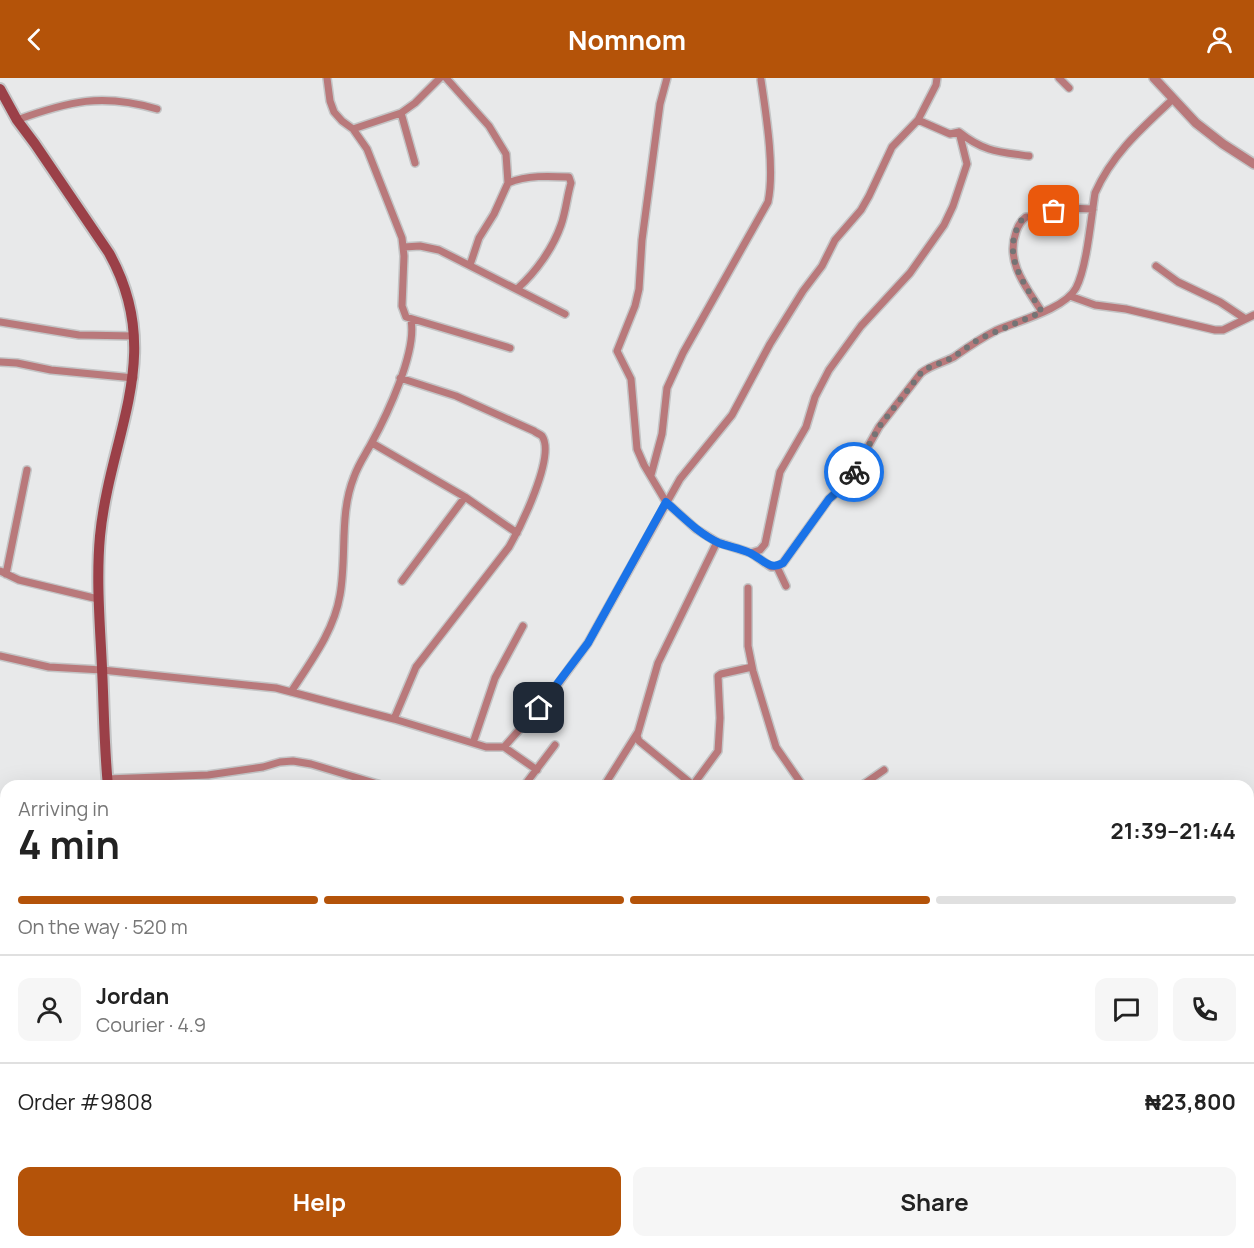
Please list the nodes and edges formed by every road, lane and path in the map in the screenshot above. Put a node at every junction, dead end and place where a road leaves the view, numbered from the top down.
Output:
1 (327, 78) edge
2 (440, 78) edge
3 (446, 78) edge
4 (667, 78) edge
5 (937, 78) edge
6 (1059, 78) edge
7 (1154, 78) edge
8 (761, 80) dead end
9 (1069, 88) dead end
10 (0, 89) edge
11 (1173, 99) junction
12 (157, 109) dead end
13 (401, 113) junction
14 (17, 120) junction
15 (918, 120) junction
16 (353, 129) junction
17 (959, 132) junction
18 (1029, 156) dead end
19 (415, 164) dead end
20 (1254, 164) edge
21 (508, 183) junction
22 (1092, 209) junction
23 (404, 246) junction
24 (470, 265) junction
25 (1156, 266) dead end
26 (518, 288) junction
27 (1070, 296) junction
28 (1042, 312) junction
29 (565, 314) dead end
30 (1254, 315) edge
31 (1244, 318) junction
32 (411, 320) junction
33 (0, 322) edge
34 (134, 336) junction
35 (510, 348) dead end
36 (0, 362) edge
37 (134, 378) junction
38 (400, 378) junction
39 (372, 443) junction
40 (27, 470) dead end
41 (651, 475) junction
42 (465, 497) junction
43 (666, 502) junction
44 (517, 533) junction
45 (717, 542) junction
46 (751, 553) junction
47 (777, 567) junction
48 (3, 573) edge
49 (402, 581) dead end
50 (786, 586) dead end
51 (748, 588) dead end
52 (98, 599) junction
53 (523, 626) dead end
54 (0, 656) edge
55 (752, 667) junction
56 (102, 670) junction
57 (291, 692) junction
58 (394, 719) junction
59 (638, 732) junction
60 (472, 743) junction
61 (555, 745) dead end
62 (504, 747) junction
63 (537, 770) junction
64 (884, 770) dead end
65 (107, 780) edge
66 (150, 780) edge
67 (365, 780) edge
68 (529, 780) edge
69 (608, 780) edge
70 (687, 780) edge
71 (698, 780) edge
72 (799, 780) edge
73 (870, 780) edge

1 - 16 street
2 - 13 street
3 - 21 street
4 - 41 street
5 - 15 street
6 - 9 street
7 - 11 street
8 - 41 street
10 - 14 main road
11 - 20 street
11 - 22 street
12 - 14 street
13 - 16 street
13 - 19 street
14 - 34 main road
15 - 17 street
15 - 43 street
16 - 23 street
17 - 18 street
17 - 46 street
21 - 24 street
21 - 26 street
22 - 27 street
22 - 28 street
23 - 24 street
23 - 32 street
24 - 26 street
25 - 31 street
26 - 29 street
27 - 28 street
27 - 31 street
28 - 47 street
30 - 31 street
32 - 35 street
32 - 38 street
33 - 34 street
34 - 37 main road
36 - 37 street
37 - 52 main road
38 - 39 street
38 - 44 street
39 - 42 street
39 - 57 street
40 - 48 street
41 - 43 street
42 - 44 street
42 - 49 street
43 - 45 street
43 - 62 street
44 - 58 street
45 - 46 street
45 - 59 street
46 - 47 street
47 - 50 street
48 - 52 street
51 - 55 street
52 - 56 main road
53 - 60 street
54 - 56 street
55 - 71 street
55 - 72 street
56 - 57 street
56 - 65 main road
57 - 58 street
58 - 60 street
59 - 69 street
59 - 70 street
60 - 62 street
61 - 63 street
62 - 63 street
63 - 68 street
64 - 73 street
66 - 67 street

